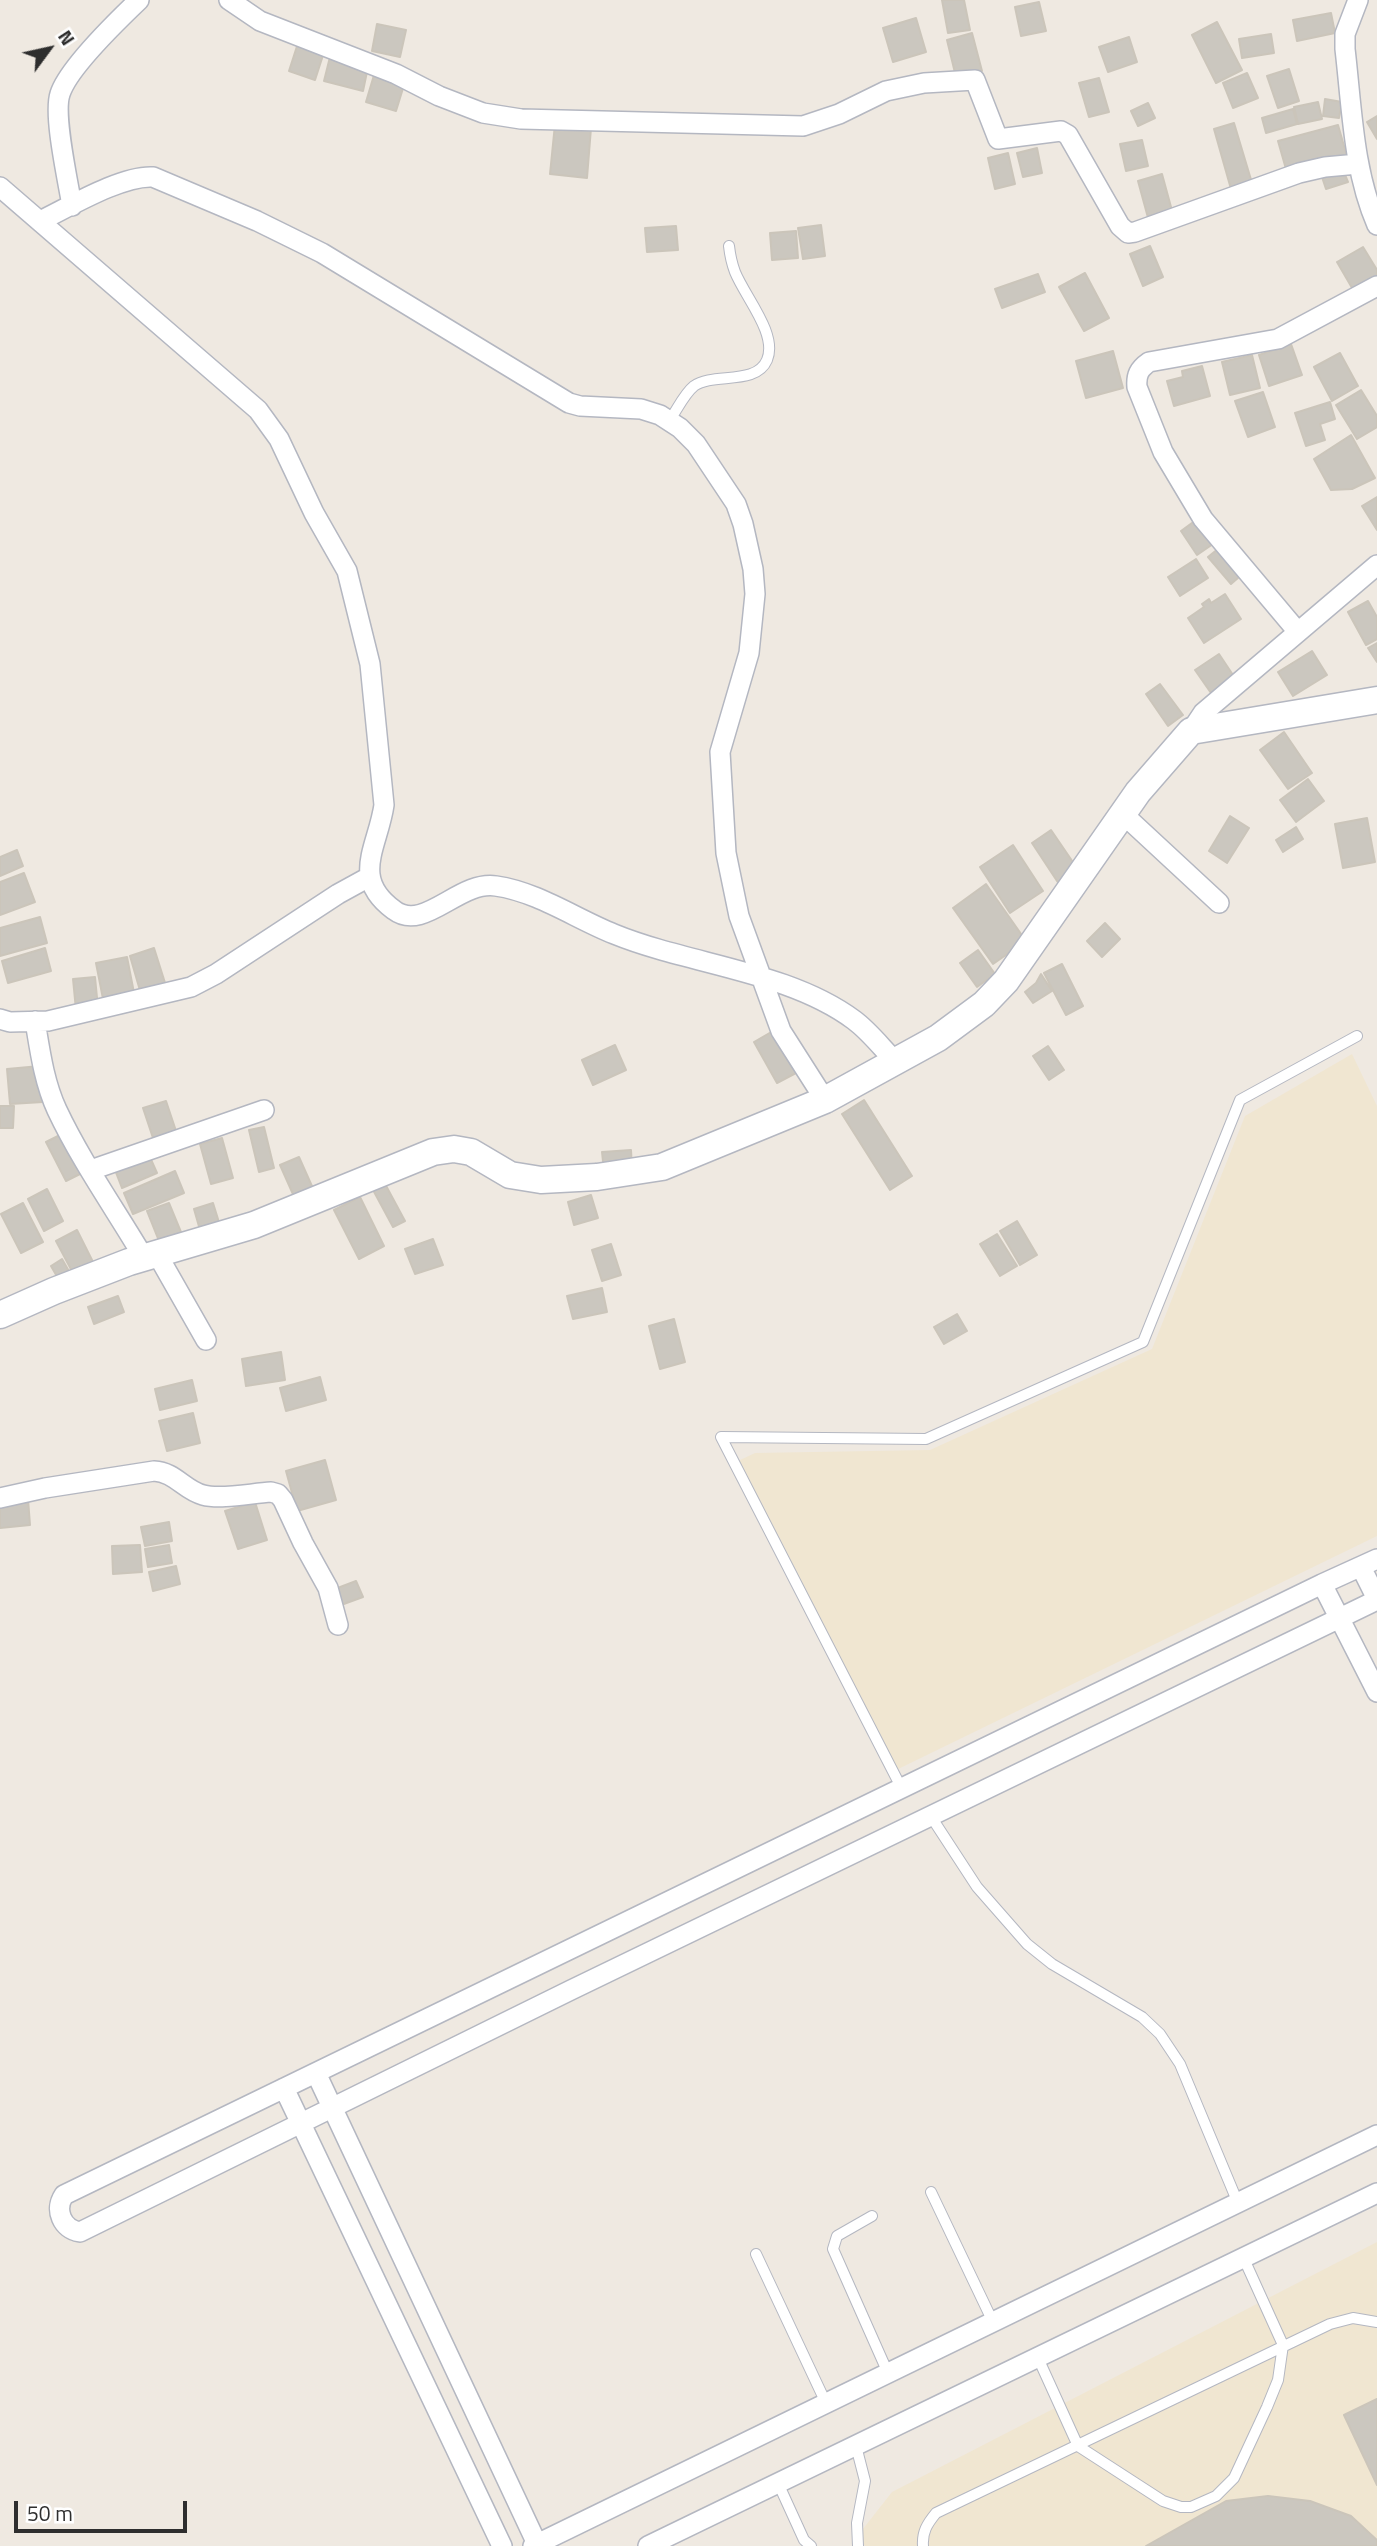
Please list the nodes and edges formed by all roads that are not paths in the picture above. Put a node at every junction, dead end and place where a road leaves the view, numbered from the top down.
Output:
1 (139, 0) edge
2 (229, 0) edge
3 (1358, 0) edge
4 (1358, 164) junction
5 (0, 187) edge
6 (72, 206) junction
7 (40, 221) junction
8 (1377, 225) edge
9 (729, 246) dead end
10 (1377, 286) edge
11 (669, 421) junction
12 (1377, 565) edge
13 (1298, 632) junction
14 (1377, 700) edge
15 (1191, 731) junction
16 (1123, 814) junction
17 (369, 877) junction
18 (1219, 903) dead end
19 (761, 977) junction
20 (0, 1019) edge
21 (35, 1021) junction
22 (1357, 1036) dead end
23 (895, 1061) junction
24 (825, 1100) junction
25 (264, 1110) dead end
26 (91, 1170) junction
27 (151, 1256) junction
28 (0, 1315) edge
29 (206, 1340) dead end
30 (0, 1498) edge
31 (1369, 1563) edge
32 (1322, 1584) junction
33 (1377, 1599) edge
34 (1340, 1616) junction
35 (338, 1625) dead end
36 (1377, 1692) edge
37 (902, 1789) junction
38 (930, 1815) junction
39 (316, 2073) junction
40 (284, 2088) junction
41 (332, 2108) junction
42 (301, 2124) junction
43 (1377, 2135) edge
44 (931, 2192) dead end
45 (1377, 2193) edge
46 (1238, 2203) junction
47 (872, 2216) dead end
48 (756, 2254) dead end
49 (1244, 2259) junction
50 (993, 2322) junction
51 (1377, 2322) edge
52 (1283, 2345) junction
53 (1038, 2358) junction
54 (888, 2373) junction
55 (826, 2403) junction
56 (856, 2446) junction
57 (1078, 2446) junction
58 (778, 2483) junction
59 (536, 2545) edge
60 (502, 2546) edge
61 (648, 2546) edge
62 (811, 2546) edge
63 (858, 2546) edge
64 (923, 2546) edge

1 - 6 street
2 - 4 street
3 - 4 street
4 - 8 street
5 - 7 street
6 - 7 street
6 - 11 street
7 - 17 street
9 - 11 lane
10 - 13 street
11 - 19 street
12 - 13 street
13 - 15 street
14 - 15 street
15 - 16 street
16 - 18 street
16 - 23 street
17 - 19 street
17 - 21 street
19 - 23 street
19 - 24 street
20 - 21 street
21 - 26 street
22 - 37 lane
23 - 24 street
24 - 27 street
25 - 26 street
26 - 27 street
27 - 28 street
27 - 29 street
30 - 35 street
31 - 32 street
31 - 33 street
32 - 34 street
32 - 37 street
33 - 34 street
34 - 36 street
34 - 38 street
37 - 39 street
38 - 41 street
38 - 46 lane
39 - 40 street
39 - 41 street
40 - 42 street
40 - 42 street
41 - 42 street
41 - 59 street
42 - 60 street
43 - 46 street
44 - 50 lane
45 - 49 street
46 - 50 street
47 - 54 lane
48 - 55 lane
49 - 52 lane
49 - 53 street
50 - 54 street
51 - 52 lane
52 - 57 lane
52 - 57 lane
53 - 56 street
53 - 57 lane
54 - 55 street
55 - 59 street
56 - 58 street
56 - 63 lane
57 - 64 lane
58 - 61 street
58 - 62 lane

